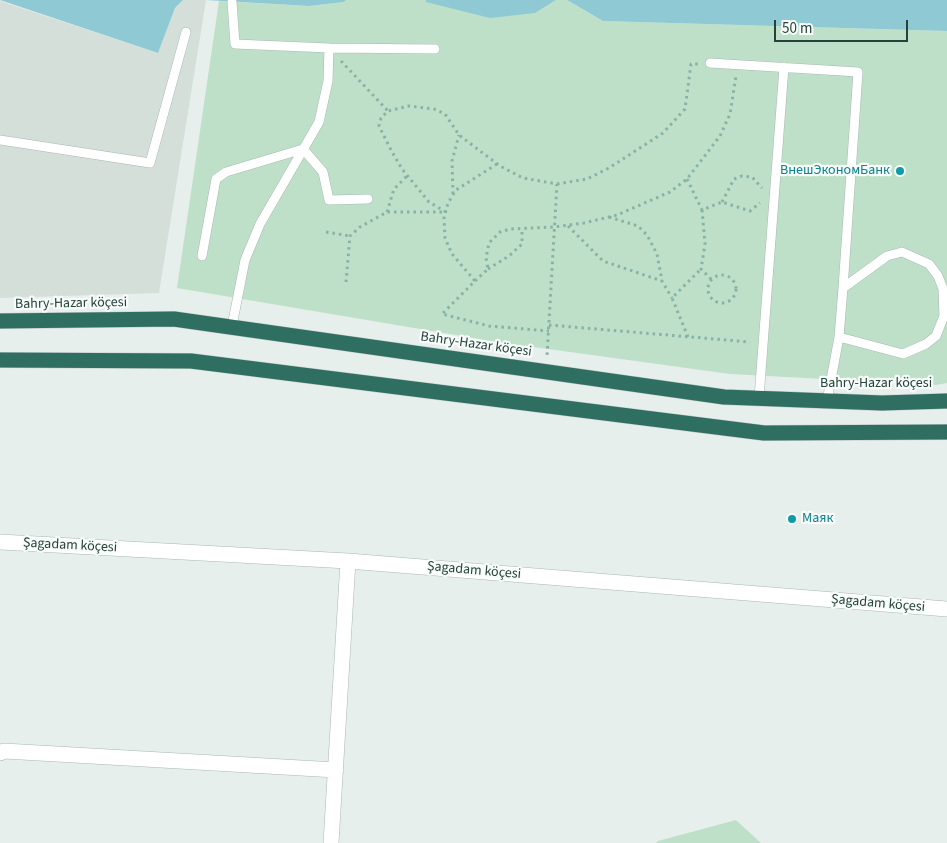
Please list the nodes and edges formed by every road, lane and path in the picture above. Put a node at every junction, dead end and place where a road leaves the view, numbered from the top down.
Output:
1 (232, 2) dead end
2 (186, 32) dead end
3 (329, 48) junction
4 (435, 49) dead end
5 (710, 63) joint
6 (738, 65) junction
7 (784, 68) junction
8 (388, 112) junction
9 (459, 135) junction
10 (0, 140) edge
11 (303, 149) junction
12 (497, 164) junction
13 (407, 176) junction
14 (686, 179) junction
15 (557, 184) junction
16 (453, 196) junction
17 (368, 199) dead end
18 (722, 202) junction
19 (702, 210) junction
20 (387, 212) junction
21 (446, 212) junction
22 (608, 217) junction
23 (567, 225) junction
24 (554, 227) junction
25 (522, 228) junction
26 (326, 232) dead end
27 (350, 236) junction
28 (202, 256) dead end
29 (488, 269) junction
30 (701, 270) junction
31 (475, 281) junction
32 (662, 281) junction
33 (713, 281) junction
34 (346, 282) dead end
35 (843, 288) junction
36 (672, 298) junction
37 (0, 321) edge
38 (549, 325) junction
39 (232, 326) junction
40 (549, 331) junction
41 (688, 337) junction
42 (839, 337) junction
43 (763, 342) junction
44 (0, 360) edge
45 (546, 372) junction
46 (759, 398) junction
47 (828, 401) junction
48 (947, 401) edge
49 (947, 432) edge
50 (0, 542) edge
51 (348, 561) junction
52 (947, 609) edge
53 (0, 753) edge
54 (336, 770) junction
55 (331, 843) edge

1 - 3 lane
2 - 10 lane
3 - 4 lane
3 - 8 path
3 - 11 lane
5 - 6 lane
5 - 15 path
6 - 7 lane
6 - 14 path
7 - 35 lane
7 - 43 lane
8 - 9 path
8 - 13 path
9 - 12 path
9 - 16 path
11 - 17 lane
11 - 28 lane
11 - 39 lane
12 - 15 path
12 - 16 path
13 - 20 path
13 - 21 path
14 - 19 path
14 - 22 path
15 - 24 path
16 - 21 path
18 - 18 path
18 - 19 path
19 - 30 path
20 - 21 path
20 - 27 path
21 - 31 path
22 - 23 path
22 - 32 path
23 - 24 path
23 - 32 path
24 - 25 path
24 - 38 path
25 - 29 path
25 - 29 path
26 - 27 path
27 - 34 path
29 - 31 path
30 - 33 path
30 - 36 path
31 - 40 path
32 - 36 path
33 - 33 path
35 - 42 lane
35 - 42 lane
36 - 41 path
37 - 39 highway, Bahry-Hazar köçesi
38 - 40 path
38 - 41 path
39 - 45 highway, Bahry-Hazar köçesi
40 - 45 path
41 - 43 path
42 - 47 lane
43 - 46 lane
44 - 49 highway
45 - 46 highway, Bahry-Hazar köçesi
46 - 47 highway, Bahry-Hazar köçesi
47 - 48 highway, Bahry-Hazar köçesi
50 - 51 street, Şagadam köçesi
51 - 52 street, Şagadam köçesi
51 - 54 street
53 - 54 street
54 - 55 street

